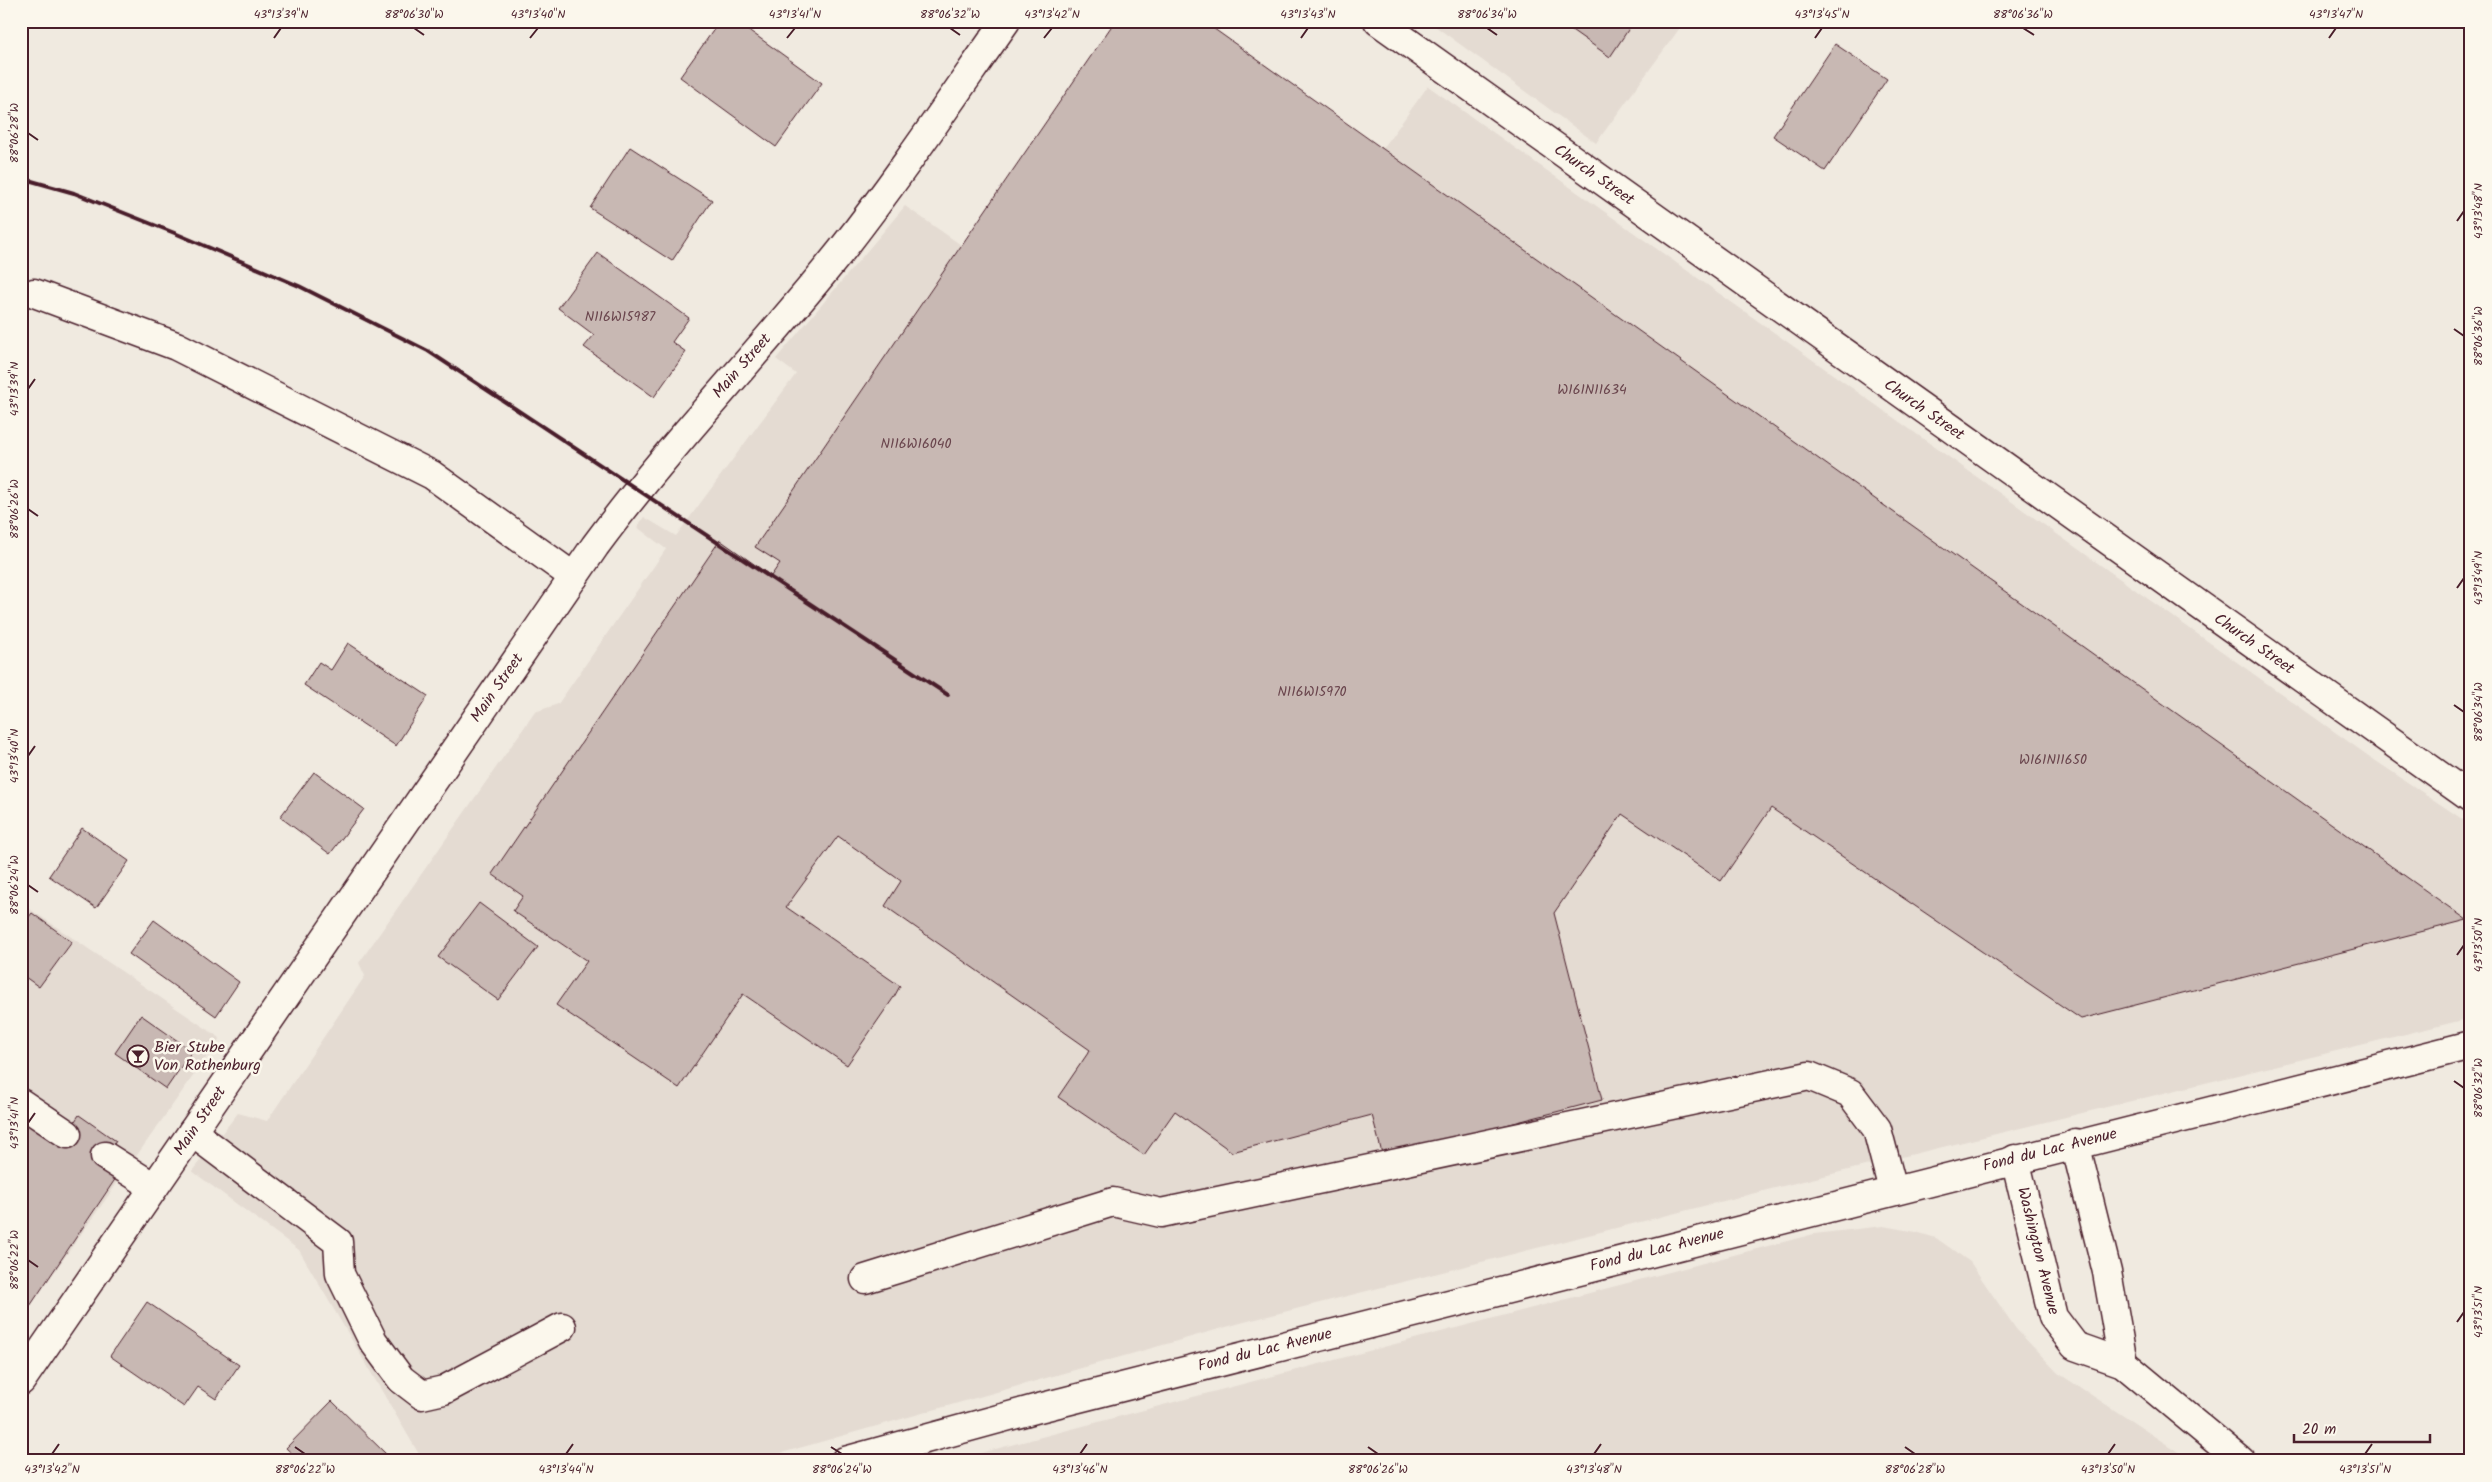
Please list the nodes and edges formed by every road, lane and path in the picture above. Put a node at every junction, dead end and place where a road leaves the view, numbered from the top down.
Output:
1 (1006, 21) edge
2 (1378, 21) edge
3 (34, 293) dead end
4 (574, 576) junction
5 (2471, 798) edge
6 (2471, 1045) edge
7 (21, 1103) edge
8 (192, 1132) junction
9 (67, 1134) dead end
10 (2075, 1143) junction
11 (105, 1156) dead end
12 (2015, 1159) junction
13 (154, 1187) junction
14 (1893, 1190) junction
15 (865, 1279) dead end
16 (562, 1327) dead end
17 (2123, 1363) junction
18 (21, 1381) edge
19 (845, 1461) edge
20 (2241, 1461) edge

1 - 4 street, Main Street
2 - 5 street, Church Street
3 - 4 street
4 - 8 street, Main Street
6 - 10 street, Fond du Lac Avenue
7 - 9 street
8 - 13 street, Main Street
8 - 16 street
10 - 12 street, Fond du Lac Avenue
10 - 17 street
11 - 13 street
12 - 14 street, Fond du Lac Avenue
12 - 17 street, Washington Avenue
13 - 18 street, Main Street
14 - 15 street
14 - 19 street, Fond du Lac Avenue
17 - 20 street, Washington Avenue

